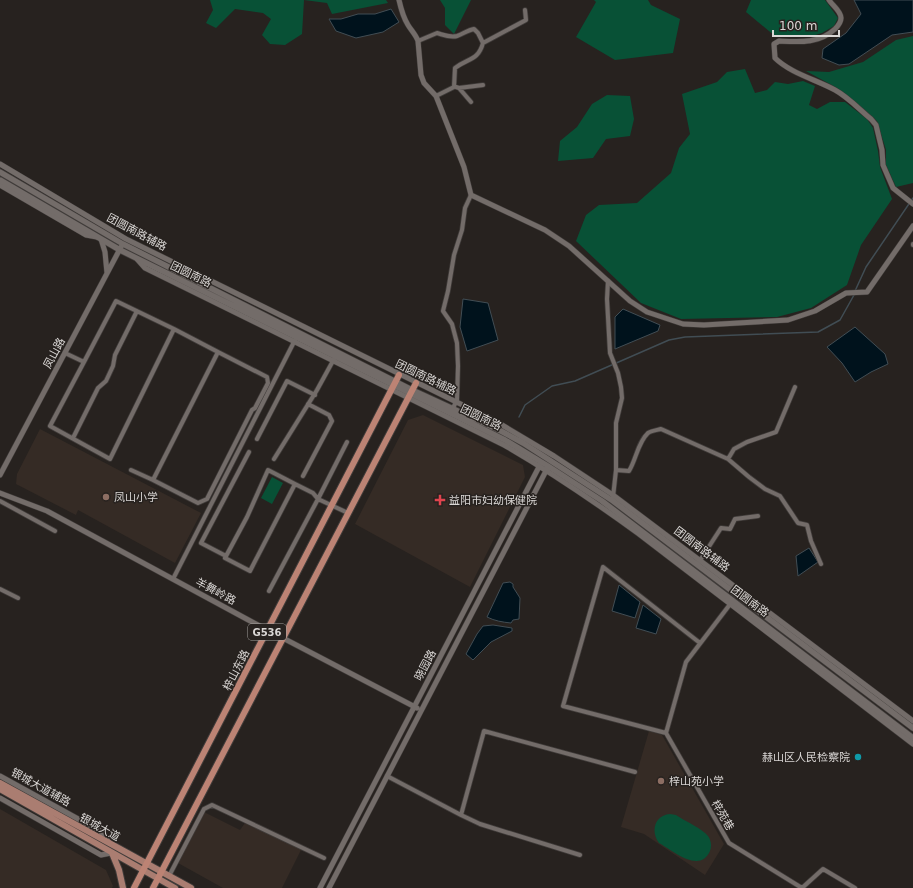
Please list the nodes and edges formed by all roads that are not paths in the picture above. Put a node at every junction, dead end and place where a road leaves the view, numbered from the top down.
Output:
1 (399, 0) edge
2 (829, 0) edge
3 (525, 10) dead end
4 (418, 41) junction
5 (483, 43) junction
6 (483, 85) dead end
7 (456, 87) junction
8 (436, 96) junction
9 (471, 102) dead end
10 (0, 164) edge
11 (0, 172) edge
12 (0, 180) edge
13 (0, 185) edge
14 (471, 195) junction
15 (911, 202) edge
16 (913, 226) edge
17 (100, 238) junction
18 (124, 242) junction
19 (120, 250) junction
20 (107, 274) junction
21 (608, 281) junction
22 (137, 311) junction
23 (174, 329) junction
24 (295, 340) junction
25 (218, 352) junction
26 (65, 353) junction
27 (334, 359) junction
28 (84, 362) junction
29 (395, 383) junction
30 (416, 383) junction
31 (795, 387) dead end
32 (314, 394) junction
33 (410, 394) junction
34 (308, 404) junction
35 (454, 406) junction
36 (496, 435) junction
37 (73, 438) junction
38 (257, 439) dead end
39 (347, 442) dead end
40 (504, 445) junction
41 (249, 452) dead end
42 (274, 459) dead end
43 (543, 459) junction
44 (728, 459) junction
45 (550, 463) junction
46 (131, 470) dead end
47 (616, 470) junction
48 (0, 475) edge
49 (303, 476) dead end
50 (153, 480) junction
51 (295, 484) junction
52 (0, 493) edge
53 (613, 495) junction
54 (318, 499) junction
55 (0, 501) edge
56 (613, 502) junction
57 (332, 506) junction
58 (348, 513) junction
59 (758, 516) dead end
60 (55, 531) dead end
61 (226, 556) junction
62 (700, 560) junction
63 (821, 564) dead end
64 (696, 566) junction
65 (173, 579) junction
66 (0, 589) edge
67 (270, 591) dead end
68 (18, 598) dead end
69 (731, 602) junction
70 (268, 630) junction
71 (283, 638) junction
72 (700, 643) junction
73 (415, 707) junction
74 (421, 710) junction
75 (913, 721) edge
76 (913, 728) edge
77 (666, 733) junction
78 (913, 739) edge
79 (635, 772) dead end
80 (0, 776) edge
81 (387, 776) junction
82 (0, 782) edge
83 (0, 789) edge
84 (0, 798) edge
85 (460, 815) junction
86 (109, 843) junction
87 (111, 853) junction
88 (580, 855) dead end
89 (324, 858) dead end
90 (147, 864) junction
91 (143, 871) junction
92 (161, 872) junction
93 (169, 876) junction
94 (158, 879) junction
95 (123, 888) edge
96 (134, 888) edge
97 (153, 888) edge
98 (175, 888) edge
99 (191, 888) edge
100 (320, 888) edge
101 (329, 888) edge
102 (855, 888) edge

1 - 4 street
2 - 15 street
3 - 5 street
4 - 5 street
4 - 8 street
5 - 7 street
6 - 7 street
7 - 8 street
7 - 9 street
8 - 14 street
10 - 18 street, 团圆南路辅路
11 - 18 main road, 团圆南路
12 - 17 main road, 团圆南路
13 - 17 street, 团圆南路辅路
14 - 21 street
14 - 35 street
16 - 21 street
17 - 19 main road, 团圆南路
17 - 20 street
18 - 19 street, 凤山路
18 - 29 main road, 团圆南路
19 - 20 street, 凤山路
19 - 24 main road, 团圆南路
20 - 26 street, 凤山路
21 - 47 street
22 - 23 street
22 - 28 street
22 - 37 street
23 - 25 street
23 - 37 street
24 - 27 main road, 团圆南路
24 - 65 street
25 - 50 street
25 - 50 street
26 - 28 street
26 - 48 street, 凤山路
27 - 29 main road, 团圆南路
27 - 32 street
28 - 37 street
29 - 30 street, 团圆南路辅路
29 - 33 main road, 团圆南路
29 - 57 highway, 梓山东路 / G536
30 - 33 highway, G536
30 - 35 street, 团圆南路辅路
31 - 44 street
32 - 34 street
32 - 38 street
33 - 35 main road, 团圆南路
33 - 36 main road, 团圆南路
33 - 40 street, 团圆南路辅路
33 - 58 highway, G536
34 - 42 street
34 - 49 street
35 - 43 main road, 团圆南路
36 - 40 main road
36 - 43 main road, 团圆南路
39 - 54 street
40 - 43 street, 团圆南路辅路
41 - 61 street
43 - 45 main road, 团圆南路
43 - 45 street, 团圆南路辅路
43 - 73 street, 晓园路
44 - 47 street
44 - 63 street
45 - 53 street, 团圆南路辅路
45 - 56 main road, 团圆南路
45 - 69 main road, 团圆南路
45 - 74 street, 晓园路
46 - 50 street
47 - 53 street
51 - 54 street
51 - 61 street
51 - 61 street
52 - 65 street, 羊舞岭路
53 - 56 street
53 - 62 street, 团圆南路辅路
54 - 57 street
54 - 67 street
55 - 60 street
56 - 64 main road, 团圆南路
57 - 58 street
57 - 70 highway, 梓山东路 / G536
58 - 71 highway, G536
59 - 62 street
62 - 64 street
62 - 75 street, 团圆南路辅路
64 - 76 main road, 团圆南路
65 - 70 street, 羊舞岭路
66 - 68 street
69 - 72 street
69 - 78 main road, 团圆南路
70 - 71 street, 羊舞岭路
70 - 90 highway, 梓山东路 / G536
71 - 73 street, 羊舞岭路
71 - 92 highway, G536
72 - 77 street
72 - 77 street
73 - 74 street, 羊舞岭路
73 - 100 street, 晓园路
74 - 81 street, 晓园路
77 - 102 street, 梓苑巷
79 - 85 street
80 - 86 street, 银城大道辅路
81 - 85 street
81 - 101 street, 晓园路
82 - 86 main road, 银城大道
83 - 87 main road, 银城大道
84 - 87 street
85 - 88 street
86 - 90 main road, 银城大道
87 - 91 main road, 银城大道
87 - 95 main road
89 - 93 street
90 - 91 highway, 梓山东路 / G536
90 - 92 main road, 银城大道
91 - 94 main road, 银城大道
91 - 96 highway, 梓山东路 / G536
92 - 93 main road, 银城大道
92 - 94 highway, G536
93 - 99 main road, 银城大道
94 - 97 highway, G536
94 - 98 main road, 银城大道

